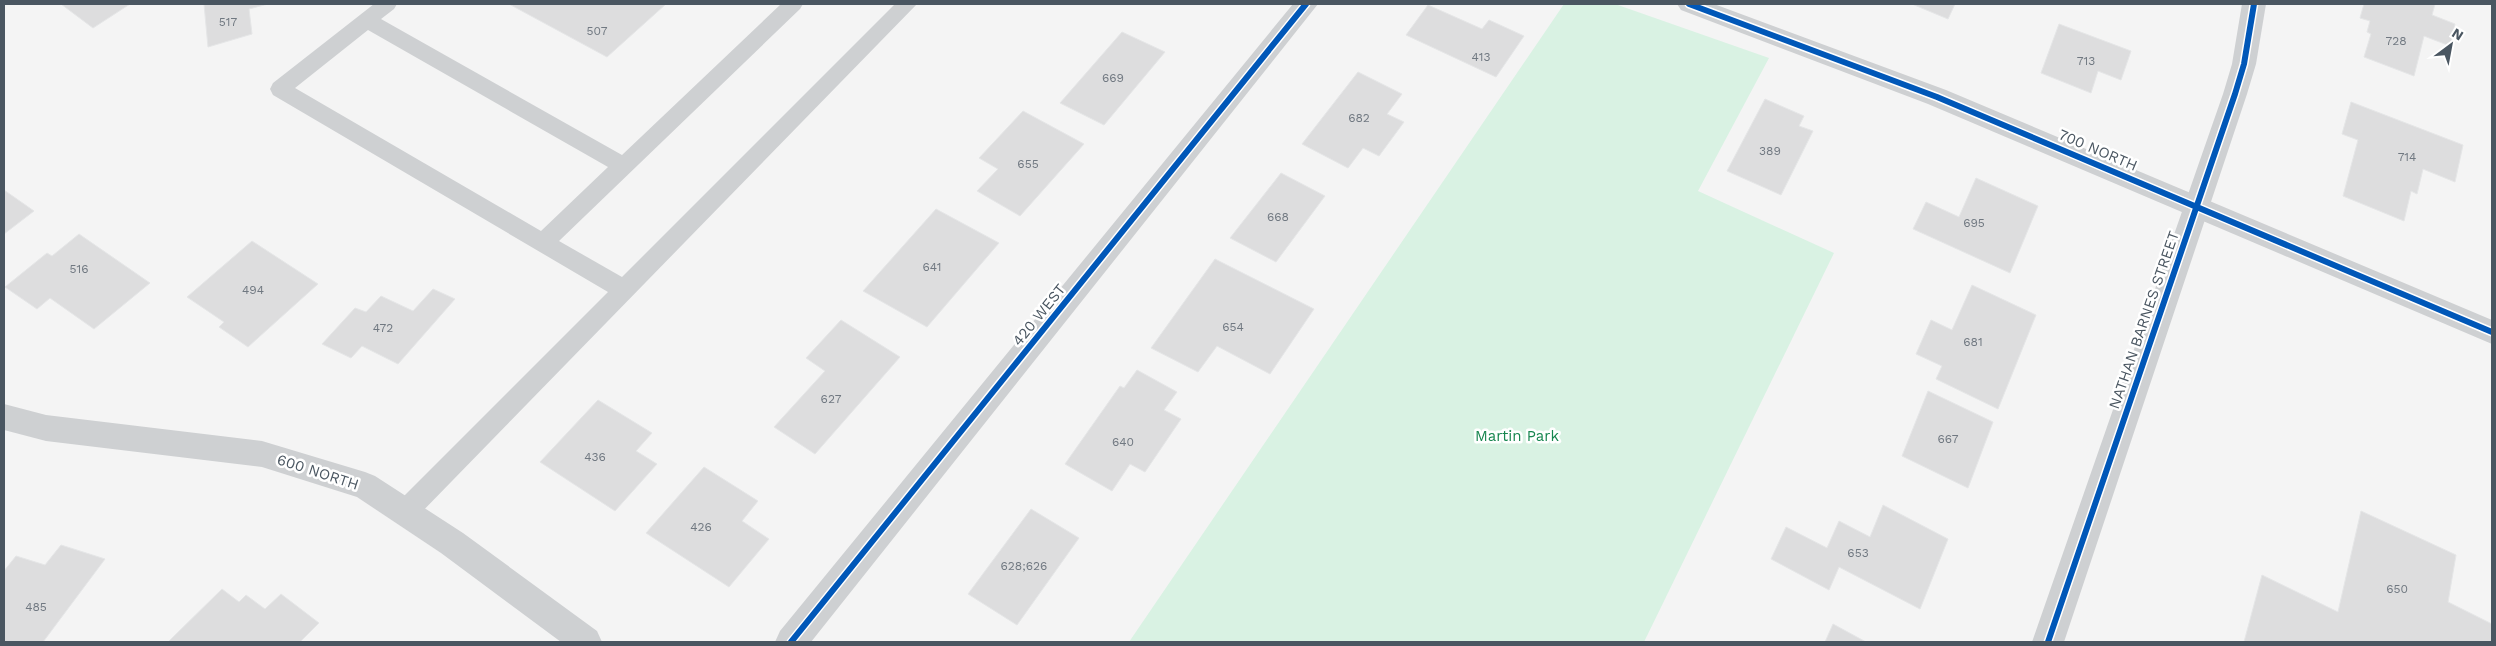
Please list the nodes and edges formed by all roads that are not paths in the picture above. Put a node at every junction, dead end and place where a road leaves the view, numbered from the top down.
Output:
1 (387, 4) edge
2 (793, 4) edge
3 (908, 4) edge
4 (1306, 4) edge
5 (1689, 4) edge
6 (2254, 4) edge
7 (1721, 9) edge
8 (366, 20) junction
9 (624, 166) junction
10 (2196, 206) junction
11 (544, 243) junction
12 (625, 290) junction
13 (2492, 332) edge
14 (4, 417) edge
15 (405, 512) junction
16 (586, 642) edge
17 (791, 642) edge
18 (2048, 642) edge

1 - 8 lane
2 - 9 lane
3 - 12 lane
4 - 17 street, 420 WEST
5 - 7 street, 700 NORTH
6 - 10 street, NATHAN BARNES STREET
7 - 10 street, 700 NORTH
8 - 9 lane
8 - 11 lane
9 - 11 lane
10 - 13 street, 700 NORTH
10 - 18 street, NATHAN BARNES STREET
11 - 12 lane
12 - 15 lane
14 - 15 street, 600 NORTH
15 - 16 street, 600 NORTH

